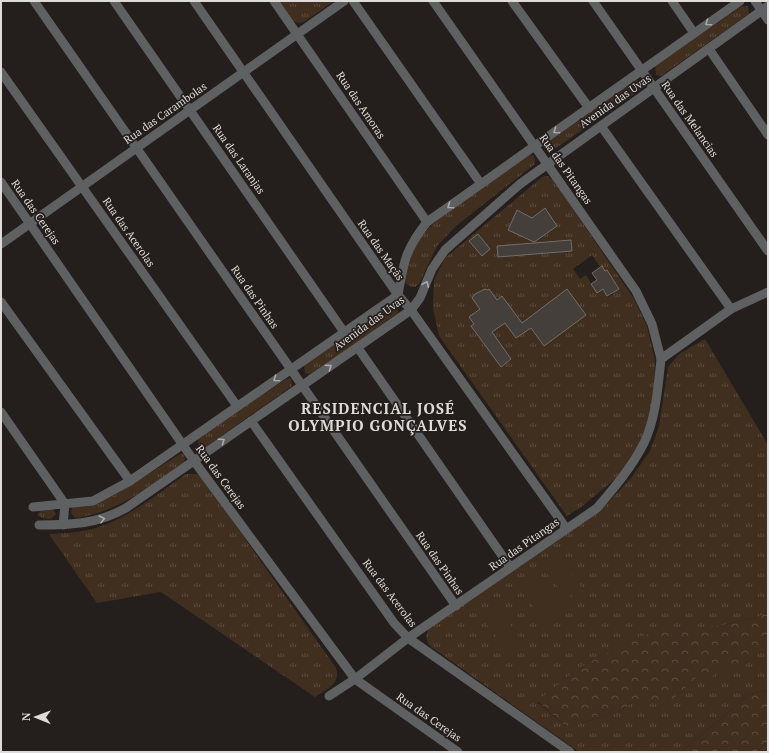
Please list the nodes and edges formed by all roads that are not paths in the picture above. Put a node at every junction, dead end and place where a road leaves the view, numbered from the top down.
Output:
1 (34, 1) edge
2 (114, 1) edge
3 (194, 1) edge
4 (274, 1) edge
5 (344, 1) edge
6 (353, 1) edge
7 (433, 1) edge
8 (512, 1) edge
9 (593, 1) edge
10 (672, 1) edge
11 (740, 1) edge
12 (755, 1) edge
13 (765, 9) edge
14 (768, 20) edge
15 (694, 33) junction
16 (297, 34) junction
17 (709, 49) junction
18 (642, 71) junction
19 (1, 72) edge
20 (243, 72) junction
21 (654, 88) junction
22 (589, 108) junction
23 (190, 110) junction
24 (601, 126) junction
25 (768, 135) edge
26 (535, 146) junction
27 (136, 148) junction
28 (548, 164) junction
29 (1, 182) edge
30 (481, 184) junction
31 (83, 186) junction
32 (427, 222) junction
33 (30, 224) junction
34 (1, 244) edge
35 (768, 251) edge
36 (768, 292) edge
37 (398, 295) junction
38 (1, 302) edge
39 (731, 309) junction
40 (411, 310) junction
41 (344, 332) junction
42 (358, 348) junction
43 (661, 359) junction
44 (291, 369) junction
45 (303, 385) junction
46 (237, 406) junction
47 (1, 412) edge
48 (251, 421) junction
49 (182, 444) junction
50 (194, 461) junction
51 (130, 481) junction
52 (65, 504) junction
53 (32, 507) dead end
54 (39, 525) dead end
55 (63, 525) junction
56 (566, 528) junction
57 (510, 567) junction
58 (456, 606) junction
59 (408, 638) junction
60 (355, 679) junction
61 (329, 696) dead end
62 (458, 752) edge
63 (570, 752) edge

1 - 27 street, Rua das Pinhas
2 - 23 street, Rua das Laranjas
3 - 20 street, Rua das Maçãs
4 - 16 street, Rua das Amoras
5 - 16 street, Rua das Carambolas
6 - 30 street
7 - 26 street, Rua das Pitangas
8 - 22 street
9 - 18 street, Rua das Melancias
10 - 15 street
11 -> 15 street, Avenida das Uvas
12 - 13 street
13 - 14 street
13 - 17 street, Avenida das Uvas
15 - 18 street, Avenida das Uvas
16 - 20 street, Rua das Carambolas
16 - 32 street, Rua das Amoras
17 - 21 street, Avenida das Uvas
17 - 25 street
18 - 21 street, Rua das Melancias
18 - 22 street, Avenida das Uvas
19 - 31 street, Rua das Acerolas
20 - 23 street, Rua das Carambolas
20 - 37 street, Rua das Maçãs
21 - 24 street, Avenida das Uvas
21 - 35 street, Rua das Melancias
22 -> 26 street, Avenida das Uvas
23 - 27 street, Rua das Carambolas
23 - 41 street, Rua das Laranjas
24 - 28 street, Avenida das Uvas
24 - 39 street
26 - 28 street, Rua das Pitangas
26 - 30 street, Avenida das Uvas
27 - 31 street, Rua das Carambolas
27 - 44 street, Rua das Pinhas
40 -> 28 street, Avenida das Uvas
28 - 43 street, Rua das Pitangas
29 - 33 street, Rua das Cerejas
30 -> 32 street, Avenida das Uvas
31 - 33 street, Rua das Carambolas
31 - 46 street, Rua das Acerolas
32 - 37 street, Avenida das Uvas
33 - 34 street, Rua das Carambolas
33 - 49 street, Rua das Cerejas
36 - 39 street
37 - 40 street, Rua das Maçãs
37 - 41 street, Avenida das Uvas
38 - 51 street
39 - 43 street
40 - 42 street, Avenida das Uvas
40 - 56 street, Rua das Maçãs
41 - 44 street, Avenida das Uvas
45 -> 42 street, Avenida das Uvas
42 - 57 street
43 - 56 street, Rua das Pitangas
44 - 45 street, Rua das Pinhas
44 -> 46 street, Avenida das Uvas
45 - 48 street, Avenida das Uvas
45 - 58 street, Rua das Pinhas
46 - 49 street, Avenida das Uvas
47 - 52 street
50 -> 48 street, Avenida das Uvas
48 - 59 street, Rua das Acerolas
49 - 50 street, Rua das Cerejas
49 - 51 street, Avenida das Uvas
55 -> 50 street, Avenida das Uvas
50 - 60 street, Rua das Cerejas
51 - 52 street, Avenida das Uvas
52 - 53 street, Avenida das Uvas
52 - 55 street
54 - 55 street, Avenida das Uvas
56 - 57 street, Rua das Pitangas
57 - 58 street, Rua das Pitangas
58 - 59 street, Rua das Pitangas
59 - 60 street, Rua das Pitangas
59 - 63 street, Rua das Acerolas
60 - 61 street, Rua das Pitangas
60 - 62 street, Rua das Cerejas

